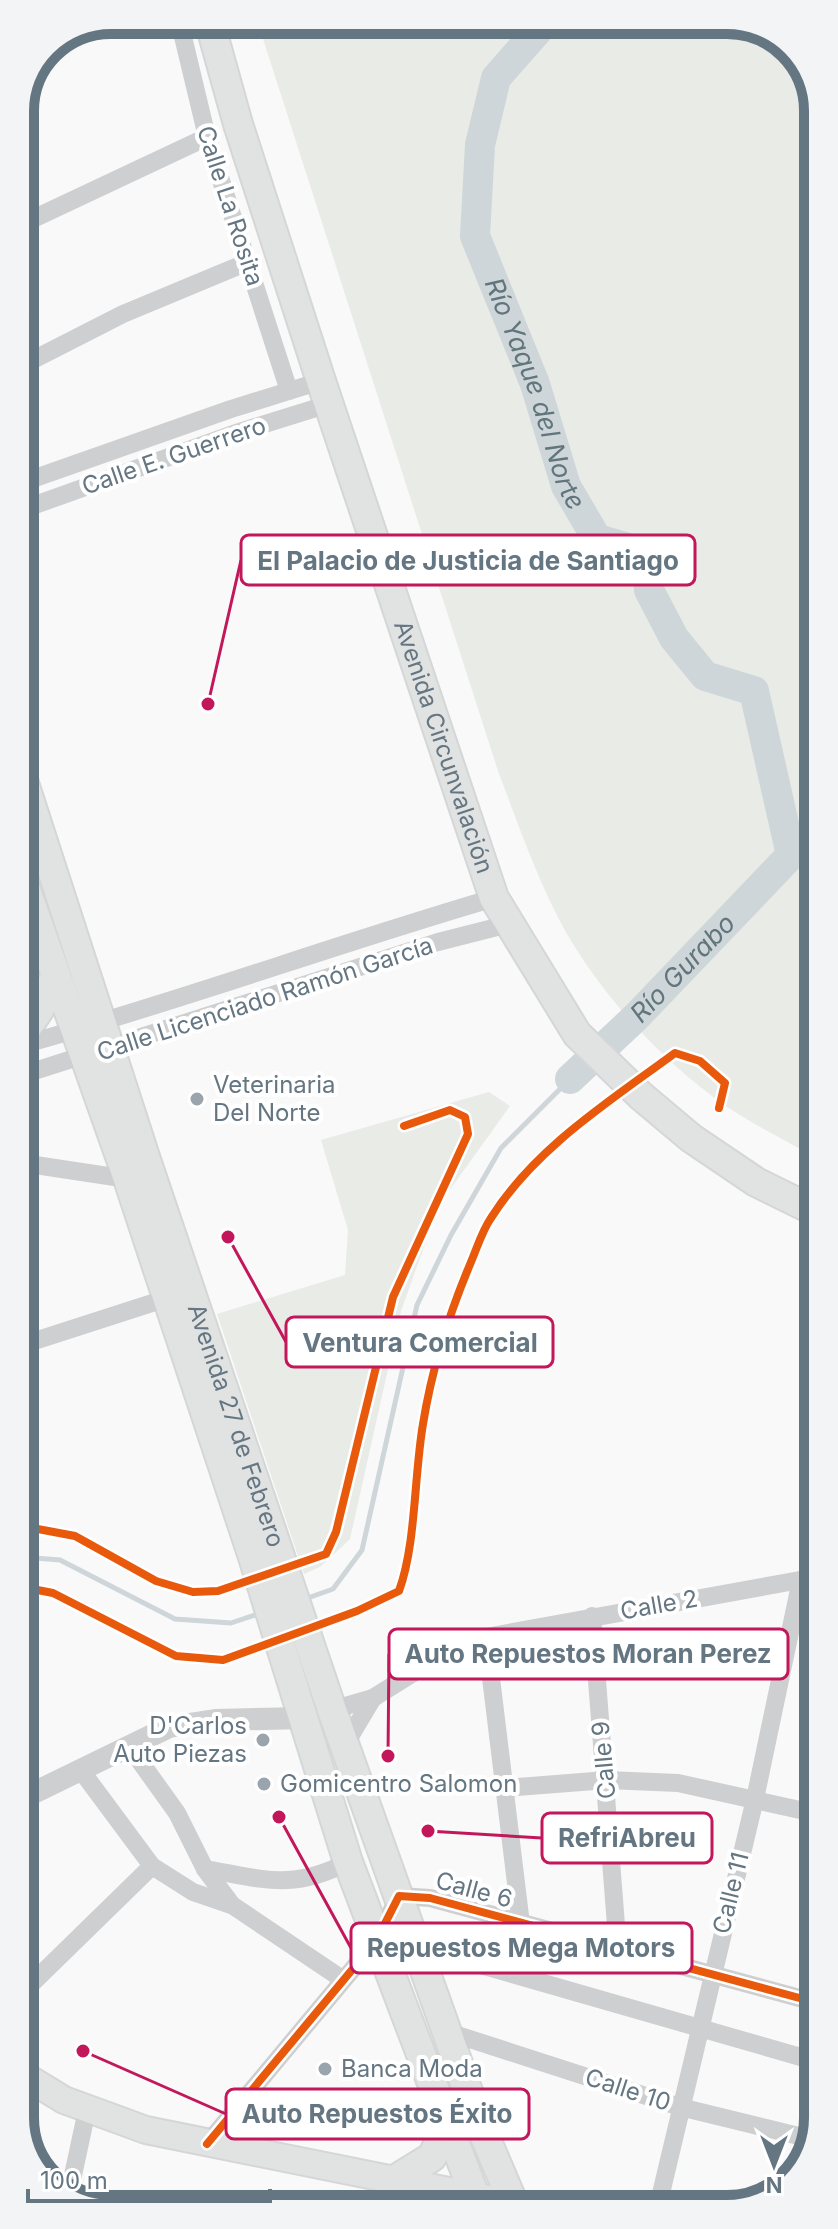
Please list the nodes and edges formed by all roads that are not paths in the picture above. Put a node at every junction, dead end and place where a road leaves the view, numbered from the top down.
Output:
1 (182, 34) edge
2 (213, 34) edge
3 (207, 137) junction
4 (34, 218) edge
5 (248, 262) junction
6 (34, 359) edge
7 (289, 391) junction
8 (325, 393) junction
9 (34, 479) edge
10 (34, 505) edge
11 (34, 813) edge
12 (494, 898) junction
13 (34, 915) edge
14 (509, 924) junction
15 (55, 977) junction
16 (34, 1017) edge
17 (103, 1022) junction
18 (75, 1029) junction
19 (34, 1041) edge
20 (112, 1049) junction
21 (85, 1057) junction
22 (34, 1072) edge
23 (34, 1165) edge
24 (128, 1179) junction
25 (804, 1206) edge
26 (179, 1295) junction
27 (34, 1341) edge
28 (266, 1554) junction
29 (804, 1579) edge
30 (804, 1598) edge
31 (592, 1616) junction
32 (486, 1637) junction
33 (373, 1698) junction
34 (332, 1710) junction
35 (304, 1718) junction
36 (345, 1745) junction
37 (129, 1746) junction
38 (80, 1769) junction
39 (607, 1780) junction
40 (505, 1788) junction
41 (34, 1792) edge
42 (755, 1799) junction
43 (804, 1811) edge
44 (348, 1862) junction
45 (152, 1866) junction
46 (205, 1869) junction
47 (399, 1896) junction
48 (232, 1905) junction
49 (521, 1924) junction
50 (376, 1941) junction
51 (618, 1951) junction
52 (481, 1965) dead end
53 (710, 1977) junction
54 (342, 1979) junction
55 (34, 1981) edge
56 (804, 2000) edge
57 (699, 2027) junction
58 (448, 2032) junction
59 (804, 2058) edge
60 (34, 2081) edge
61 (680, 2107) junction
62 (87, 2110) junction
63 (446, 2128) junction
64 (801, 2137) edge
65 (207, 2144) junction
66 (393, 2181) junction
67 (71, 2184) edge
68 (414, 2195) edge
69 (449, 2195) edge
70 (474, 2195) edge
71 (514, 2195) edge
72 (660, 2195) edge

1 - 3 street, Calle La Rosita
2 - 8 main road, Avenida Circunvalación
3 - 4 street
3 - 5 street, Calle La Rosita
5 - 6 street
5 - 7 street, Calle La Rosita
7 - 8 street, Calle E. Guerrero
7 - 9 street, Calle E. Guerrero
8 - 10 street, Calle E. Guerrero
8 - 12 main road, Avenida Circunvalación
11 - 17 main road, Avenida 27 de Febrero
12 - 14 main road, Avenida Circunvalación
12 - 17 street, Calle Licenciado Ramón García
13 - 15 main road, Avenida 27 de Febrero
14 - 20 street, Calle Licenciado Ramón García
14 - 25 main road, Avenida Circunvalación
15 - 16 main road
15 - 18 main road, Avenida 27 de Febrero
17 - 18 street, Calle Licenciado Ramón García
17 - 20 main road, Avenida 27 de Febrero
18 - 19 street, Calle Licenciado Ramón García
18 - 21 main road, Avenida 27 de Febrero
20 - 21 street, Calle Licenciado Ramón García
20 - 26 main road, Avenida 27 de Febrero
21 - 22 street, Calle Licenciado Ramón García
21 - 24 main road, Avenida 27 de Febrero
23 - 24 street
24 - 26 main road, Avenida 27 de Febrero
26 - 27 street
26 - 28 main road, Avenida 27 de Febrero
28 - 34 main road, Avenida 27 de Febrero
28 - 35 main road, Avenida 27 de Febrero
29 - 31 street, Calle 2
30 - 42 street, Calle 11
31 - 32 street, Calle 2
31 - 39 street, Calle 9
32 - 33 street, Calle 2
32 - 40 street
33 - 34 street, Calle 2
33 - 36 street, Calle 2
34 - 36 main road, Avenida 27 de Febrero
35 - 37 street
35 - 44 main road, Avenida 27 de Febrero
36 - 47 main road, Avenida 27 de Febrero
37 - 38 street
37 - 46 street
38 - 41 street
38 - 45 street
39 - 40 street
39 - 42 street
39 - 51 street, Calle 9
40 - 49 street
42 - 43 street
42 - 53 street, Calle 11
44 - 46 street
44 - 50 main road, Avenida 27 de Febrero
45 - 48 street
45 - 55 street
46 - 48 street
47 - 49 street, Calle 6
47 - 50 street, Calle 6
47 - 58 main road, Avenida 27 de Febrero
48 - 54 street
49 - 51 street, Calle 6
50 - 54 street, Calle 6
50 - 63 main road, Avenida 27 de Febrero
51 - 53 street, Calle 6
52 - 57 street
53 - 56 street, Calle 6
53 - 57 street, Calle 11
54 - 65 street, Calle 6
57 - 59 street
57 - 61 street, Calle 11
58 - 61 street, Calle 10
58 - 71 main road, Avenida 27 de Febrero
60 - 62 main road
61 - 64 street, Calle 10
61 - 72 street, Calle 11
62 - 65 main road
62 - 67 street
63 - 66 main road
63 - 70 main road, Avenida 27 de Febrero
65 - 66 main road
66 - 68 main road
66 - 69 main road

